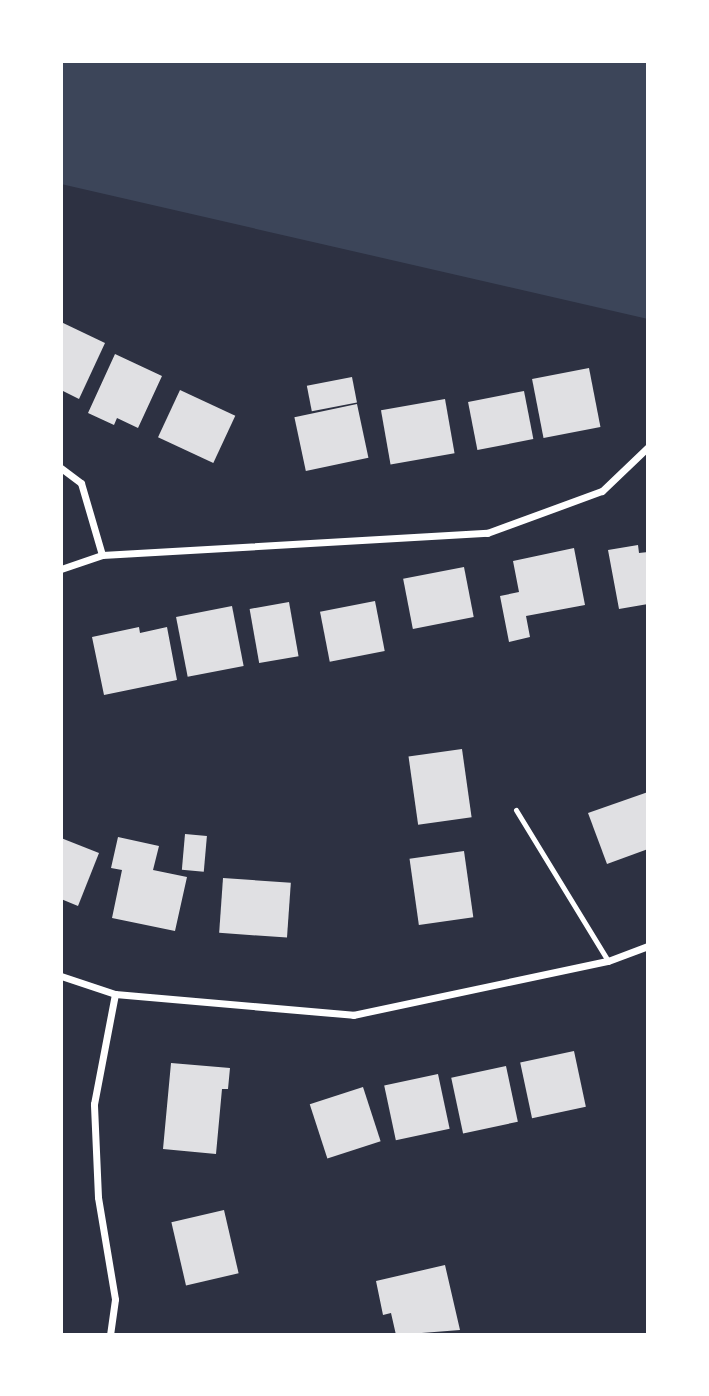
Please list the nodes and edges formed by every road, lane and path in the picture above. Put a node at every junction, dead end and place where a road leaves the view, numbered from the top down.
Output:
1 (648, 447) edge
2 (61, 468) edge
3 (102, 555) junction
4 (61, 569) edge
5 (516, 810) dead end
6 (648, 946) edge
7 (608, 961) junction
8 (61, 976) edge
9 (115, 994) junction
10 (110, 1335) edge
11 (124, 1335) edge
12 (227, 1335) edge

1 - 3 street
2 - 3 street
3 - 4 street
5 - 7 lane
6 - 7 street
7 - 9 street
8 - 9 street
9 - 10 street
11 - 12 lane

